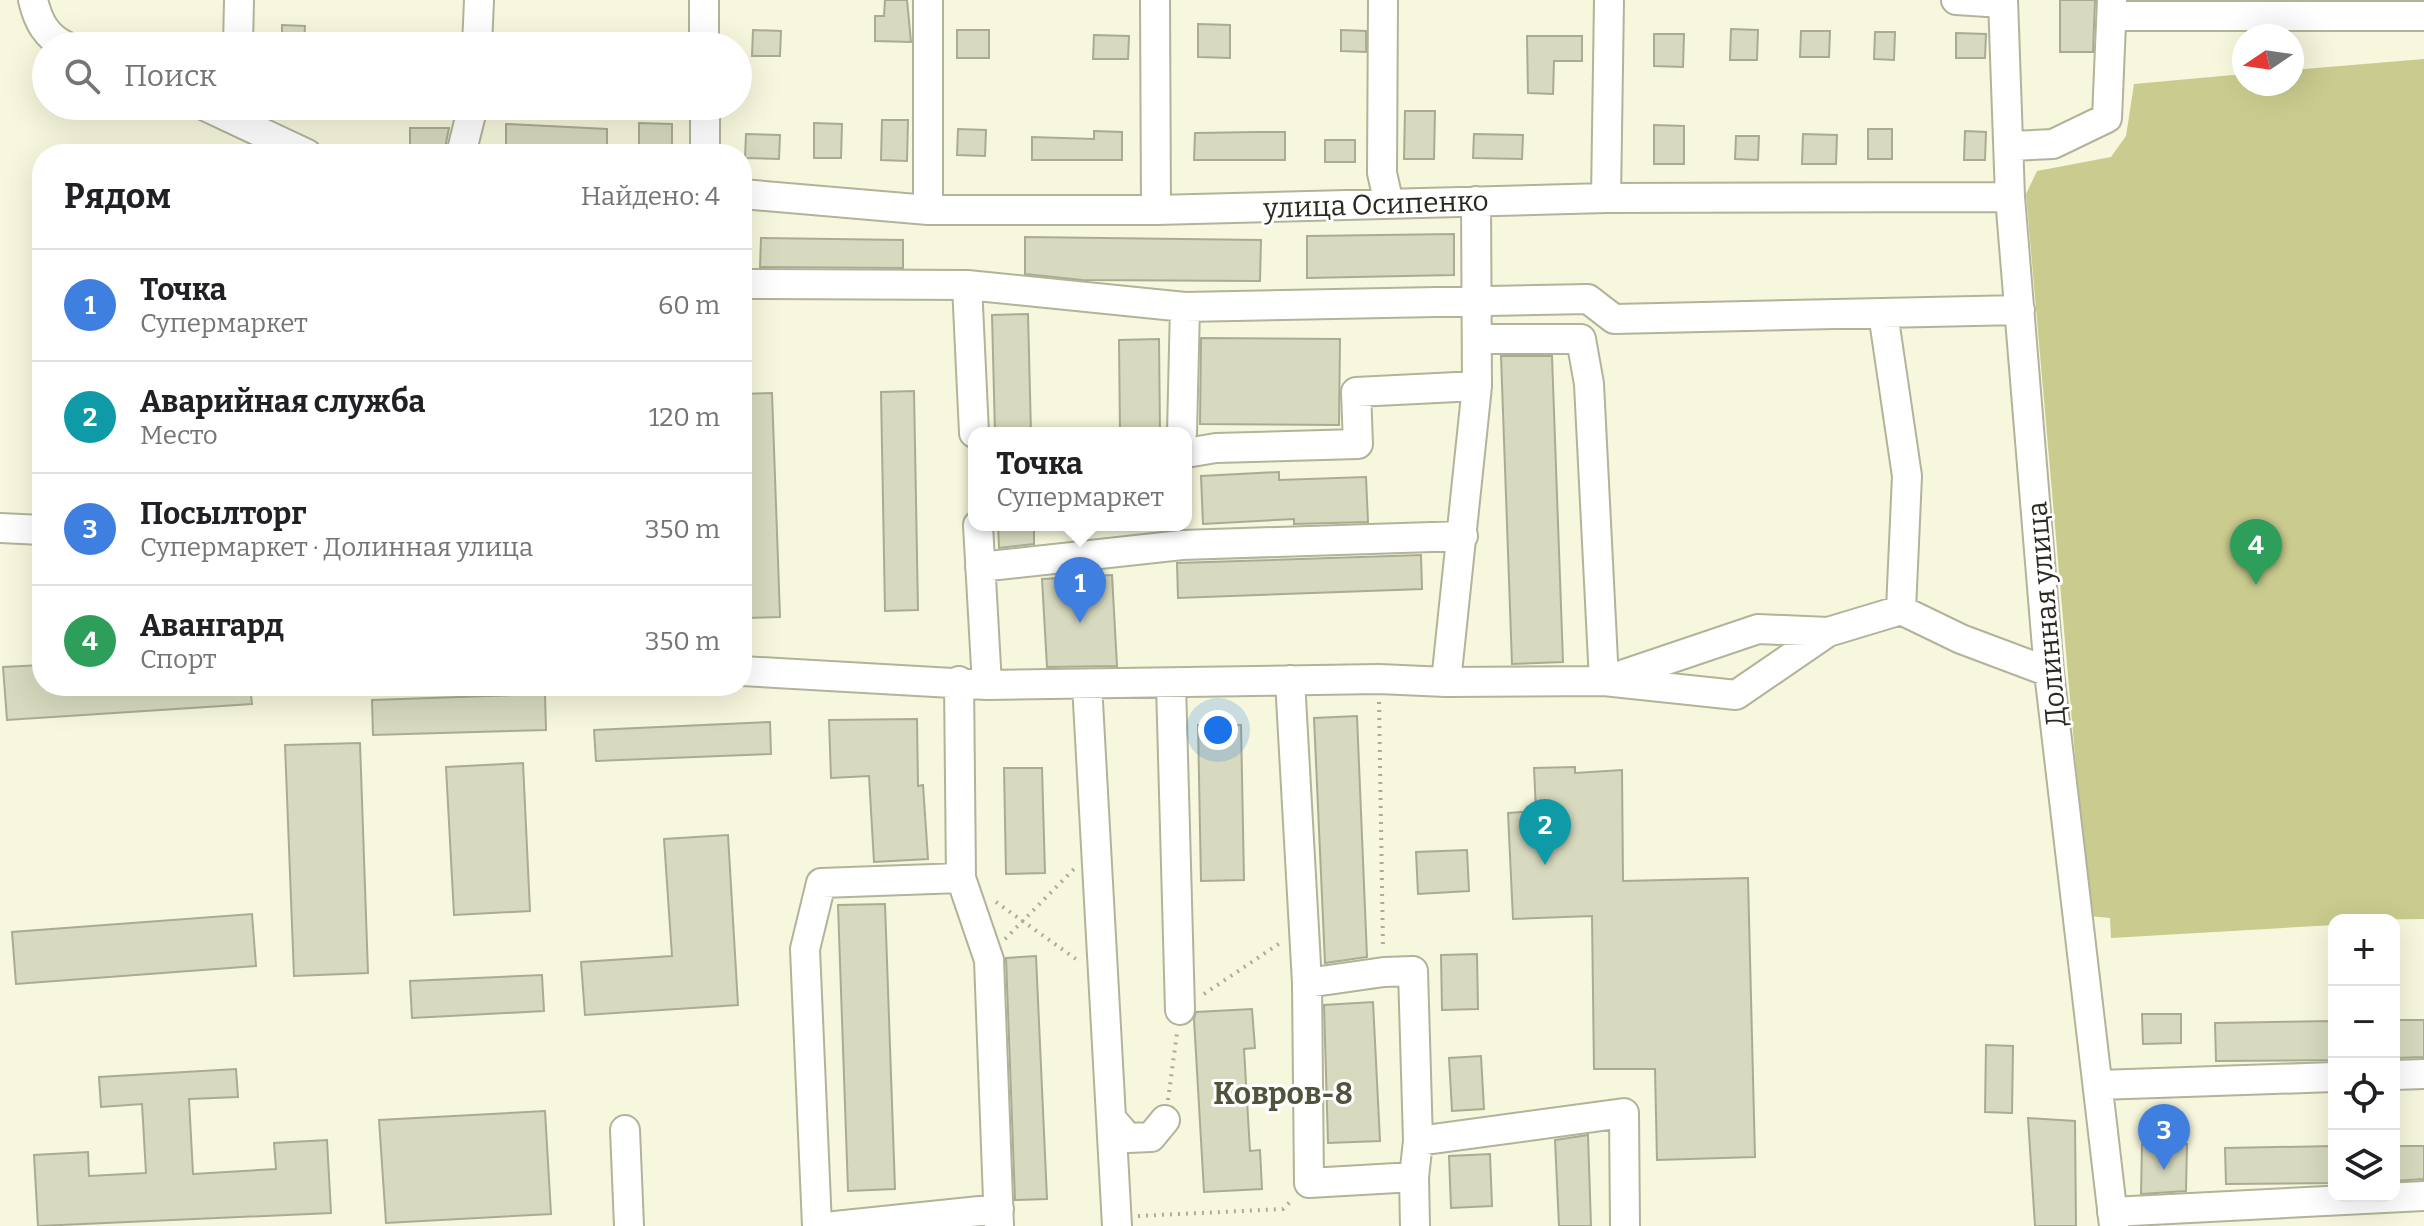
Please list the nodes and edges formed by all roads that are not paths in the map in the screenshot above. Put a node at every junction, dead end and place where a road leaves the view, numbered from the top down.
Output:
1 (33, 0) edge
2 (239, 0) edge
3 (479, 0) edge
4 (704, 0) edge
5 (928, 0) edge
6 (1155, 0) edge
7 (1383, 0) edge
8 (1609, 0) edge
9 (1956, 0) edge
10 (2003, 1) edge
11 (2112, 8) edge
12 (2417, 11) edge
13 (48, 32) edge
14 (238, 32) edge
15 (478, 32) edge
16 (704, 32) edge
17 (250, 120) edge
18 (470, 120) edge
19 (705, 120) edge
20 (290, 144) edge
21 (464, 144) edge
22 (705, 144) edge
23 (2011, 146) junction
24 (752, 195) edge
25 (2010, 197) junction
26 (1606, 198) junction
27 (1476, 201) junction
28 (1389, 204) junction
29 (928, 210) junction
30 (1156, 210) junction
31 (752, 284) dead end
32 (967, 285) junction
33 (1479, 302) junction
34 (1185, 307) junction
35 (2020, 310) junction
36 (1883, 313) junction
37 (1478, 339) junction
38 (1477, 386) junction
39 (974, 427) edge
40 (1182, 427) edge
41 (1192, 452) edge
42 (0, 528) edge
43 (32, 530) edge
44 (978, 531) edge
45 (1182, 535) edge
46 (1463, 536) junction
47 (980, 567) junction
48 (1901, 610) junction
49 (1828, 632) junction
50 (752, 671) edge
51 (2049, 672) junction
52 (1290, 680) junction
53 (959, 681) junction
54 (1604, 681) junction
55 (1446, 682) junction
56 (1087, 684) junction
57 (1171, 684) junction
58 (987, 685) junction
59 (961, 878) junction
60 (1307, 983) junction
61 (1180, 1010) road end
62 (2424, 1074) edge
63 (2400, 1075) edge
64 (2328, 1077) edge
65 (2099, 1085) junction
66 (1111, 1118) junction
67 (1165, 1120) road end
68 (625, 1130) dead end
69 (1418, 1141) junction
70 (1414, 1177) junction
71 (2424, 1196) edge
72 (999, 1218) edge
73 (2113, 1219) edge
74 (1116, 1222) edge
75 (629, 1226) edge
76 (817, 1226) edge
77 (835, 1226) edge
78 (1415, 1226) edge
79 (1625, 1226) edge

1 - 13 street
2 - 14 street
3 - 15 street
4 - 16 street
5 - 29 street
6 - 30 street
7 - 28 street
8 - 26 street
9 - 10 street
10 - 23 street, Долинная улица
11 - 12 street
11 - 23 street
17 - 20 street
18 - 21 street
19 - 22 street
23 - 25 street, Долинная улица
24 - 29 street, улица Осипенко
25 - 26 street, улица Осипенко
25 - 35 street, Долинная улица
26 - 27 street, улица Осипенко
27 - 28 street, улица Осипенко
27 - 33 street
28 - 30 street, улица Осипенко
29 - 30 street, улица Осипенко
31 - 32 street
32 - 34 street
32 - 39 street
33 - 34 street
33 - 36 street
33 - 37 street
34 - 40 street
35 - 36 street
35 - 51 street, Долинная улица
36 - 48 street
37 - 38 street
37 - 54 street
38 - 41 street
38 - 46 street
42 - 43 street
44 - 47 street
45 - 46 street
45 - 47 street
46 - 55 street
47 - 58 street
48 - 49 street
48 - 51 street
49 - 54 street
49 - 54 street
50 - 53 street
51 - 65 street, Долинная улица
52 - 55 street
52 - 57 street
52 - 60 street
53 - 58 street
53 - 59 street
54 - 55 street
56 - 57 street
56 - 58 street
56 - 66 street
57 - 61 street
59 - 72 street
59 - 76 street
60 - 69 street
60 - 70 street
62 - 63 street
64 - 65 street
65 - 73 street, Долинная улица
66 - 67 street
66 - 74 street
68 - 75 street
69 - 70 street
69 - 79 street
70 - 78 street
71 - 73 street
72 - 77 street

